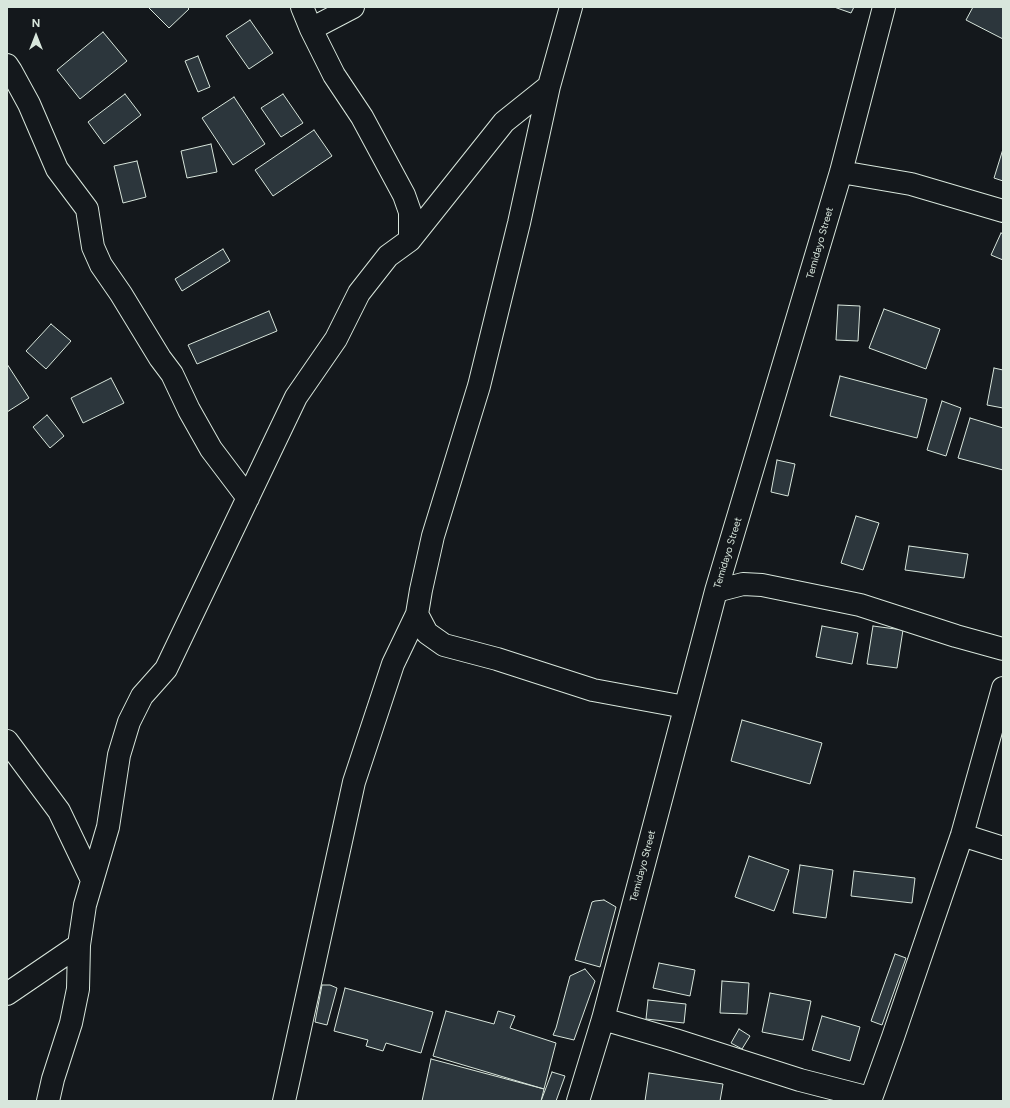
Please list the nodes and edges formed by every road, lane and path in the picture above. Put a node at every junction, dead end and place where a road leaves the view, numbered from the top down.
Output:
1 (302, 7) edge
2 (353, 7) edge
3 (571, 7) edge
4 (884, 7) edge
5 (311, 29) junction
6 (7, 65) edge
7 (549, 86) junction
8 (841, 172) junction
9 (1003, 211) edge
10 (410, 240) junction
11 (248, 498) junction
12 (716, 591) junction
13 (418, 614) junction
14 (1003, 649) edge
15 (1003, 688) edge
16 (685, 707) junction
17 (7, 741) edge
18 (962, 835) junction
19 (1003, 848) edge
20 (92, 880) junction
21 (79, 946) junction
22 (7, 994) edge
23 (602, 1020) junction
24 (870, 1100) edge
25 (48, 1101) edge
26 (284, 1101) edge
27 (578, 1101) edge

1 - 5 street
2 - 5 street
3 - 7 street
4 - 8 street, Temidayo Street
5 - 10 street
6 - 11 street
7 - 10 street
7 - 13 street
8 - 9 street
8 - 12 street, Temidayo Street
10 - 11 street
11 - 20 street
12 - 14 street
12 - 16 street, Temidayo Street
13 - 16 street
13 - 26 street
15 - 18 street
16 - 23 street, Temidayo Street
17 - 20 street
18 - 19 street
18 - 24 street
20 - 21 street
21 - 22 street
21 - 25 street
23 - 24 street
23 - 27 street, Temidayo Street

